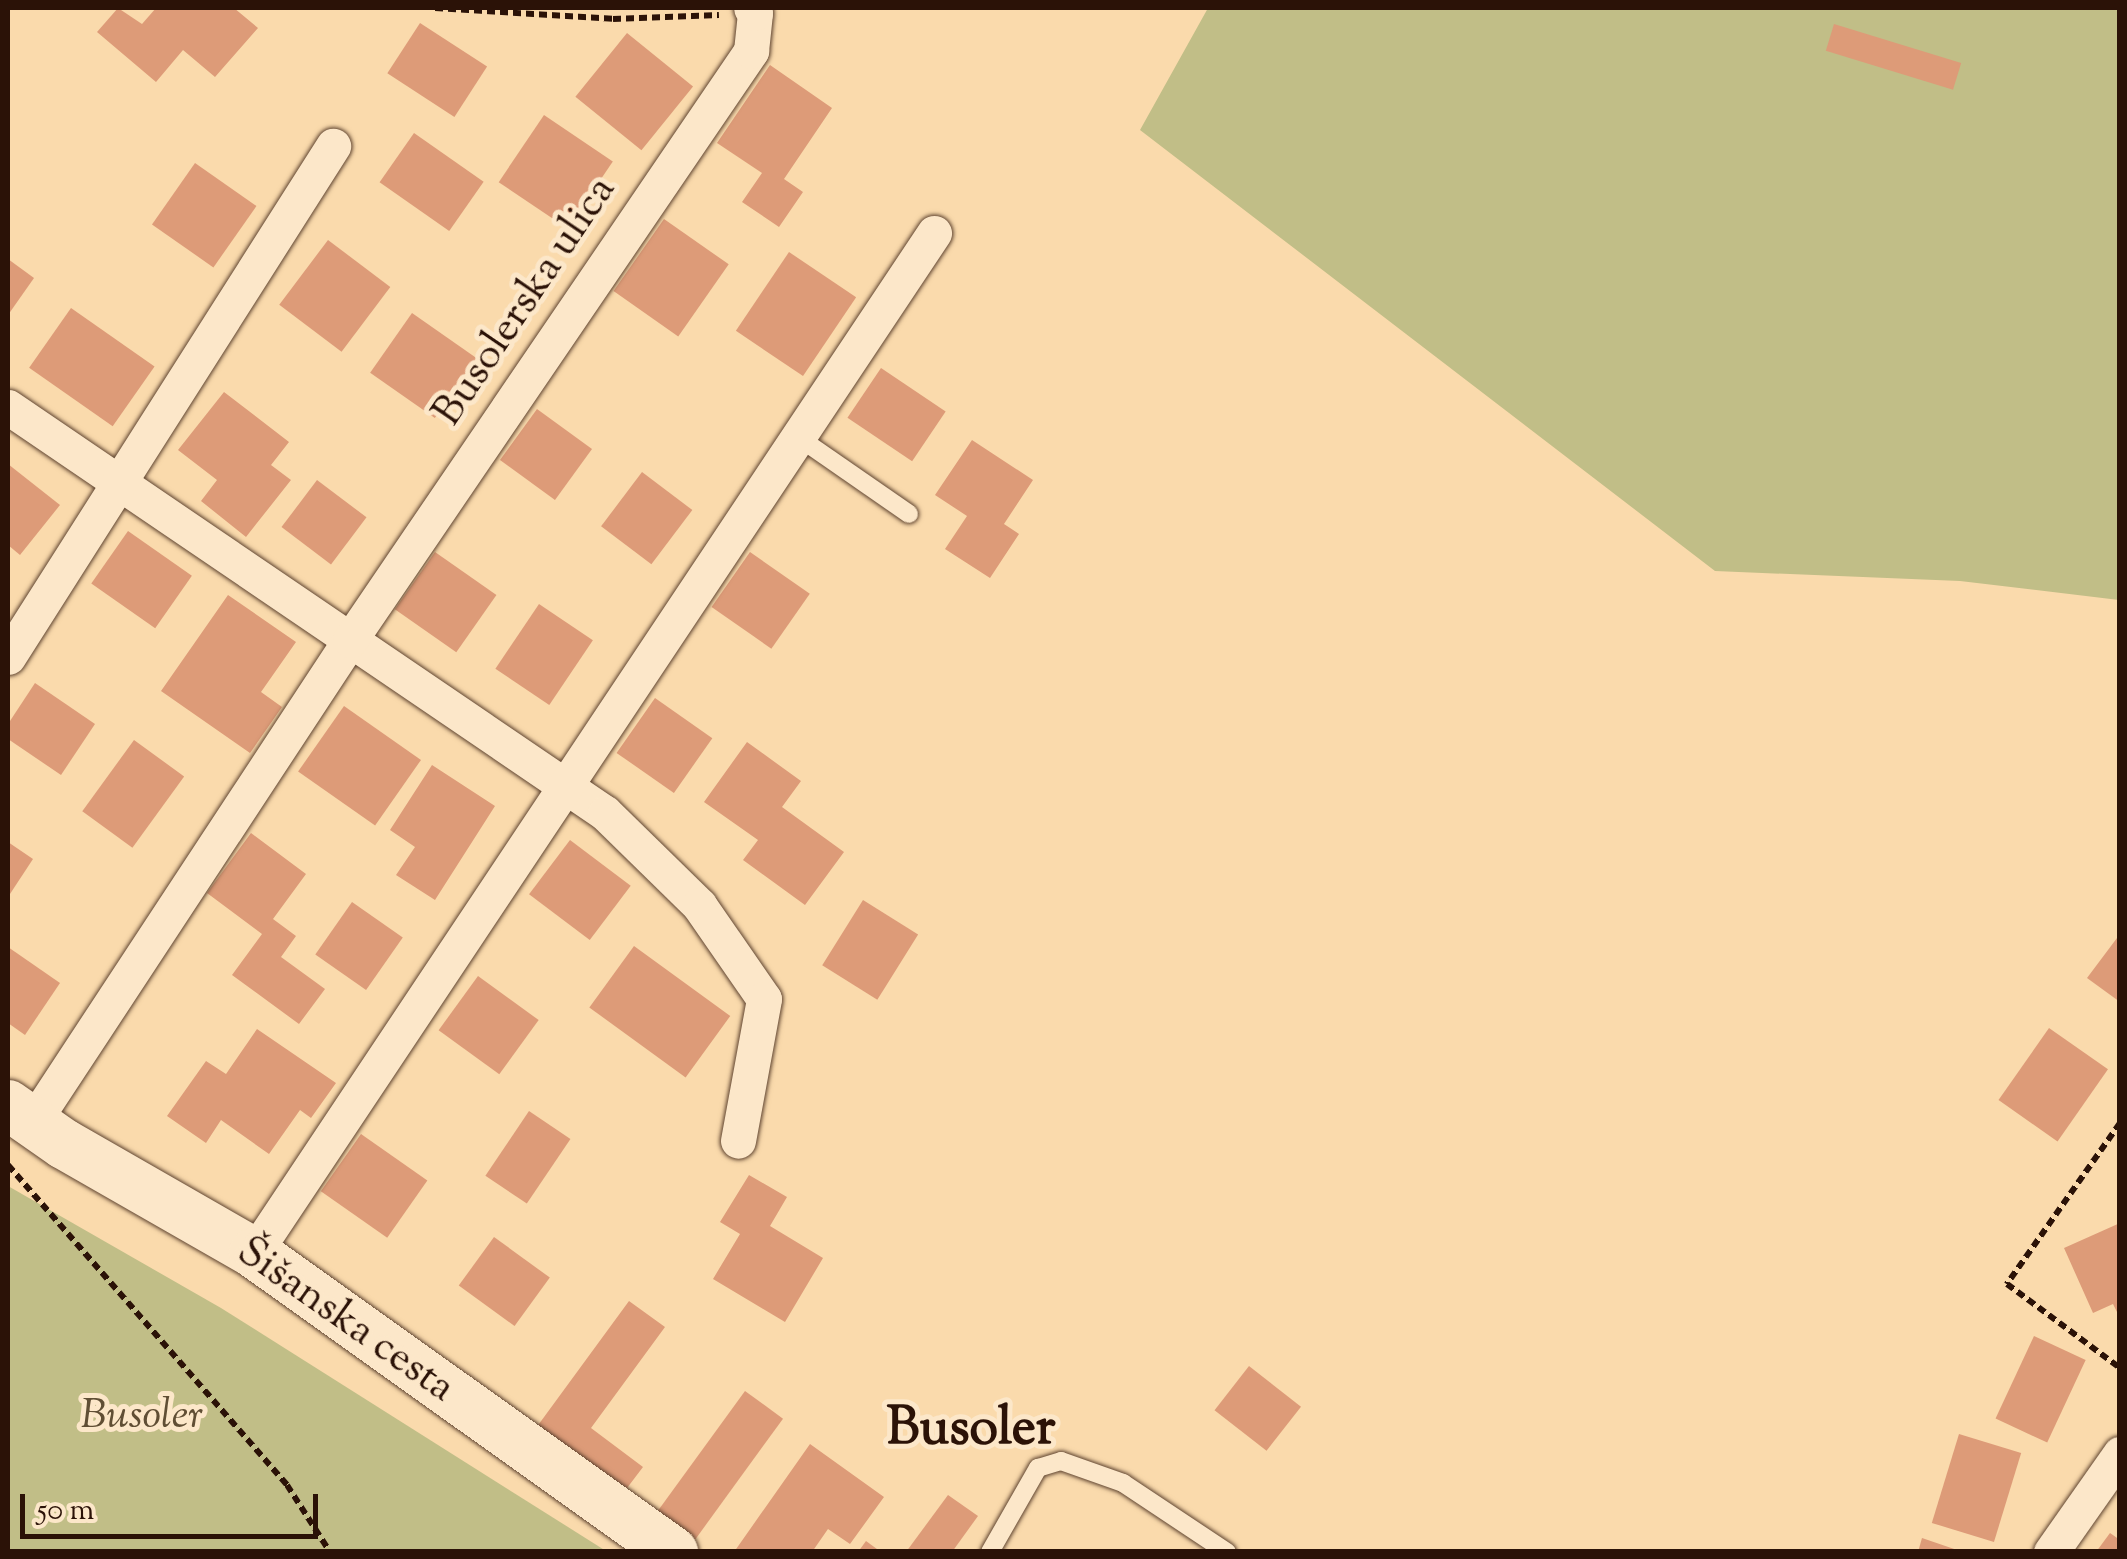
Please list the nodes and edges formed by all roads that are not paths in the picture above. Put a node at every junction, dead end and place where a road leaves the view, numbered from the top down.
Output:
1 (753, 10) edge
2 (333, 146) dead end
3 (934, 233) dead end
4 (8, 407) edge
5 (798, 437) junction
6 (118, 483) junction
7 (909, 514) dead end
8 (350, 640) junction
9 (8, 657) edge
10 (565, 786) junction
11 (20, 1114) edge
12 (738, 1141) dead end
13 (254, 1253) junction
14 (2120, 1454) edge
15 (673, 1552) edge
16 (990, 1552) edge
17 (1228, 1552) edge
18 (2051, 1552) edge

1 - 8 street, Busolerska ulica
2 - 6 street
3 - 5 street
4 - 6 street
5 - 7 lane
5 - 10 street
6 - 8 street
6 - 9 street
8 - 10 street
8 - 11 street, Busolerska ulica
10 - 12 street
10 - 13 street
11 - 13 main road, Šišanska cesta
13 - 15 main road, Šišanska cesta
14 - 18 street
16 - 17 lane

